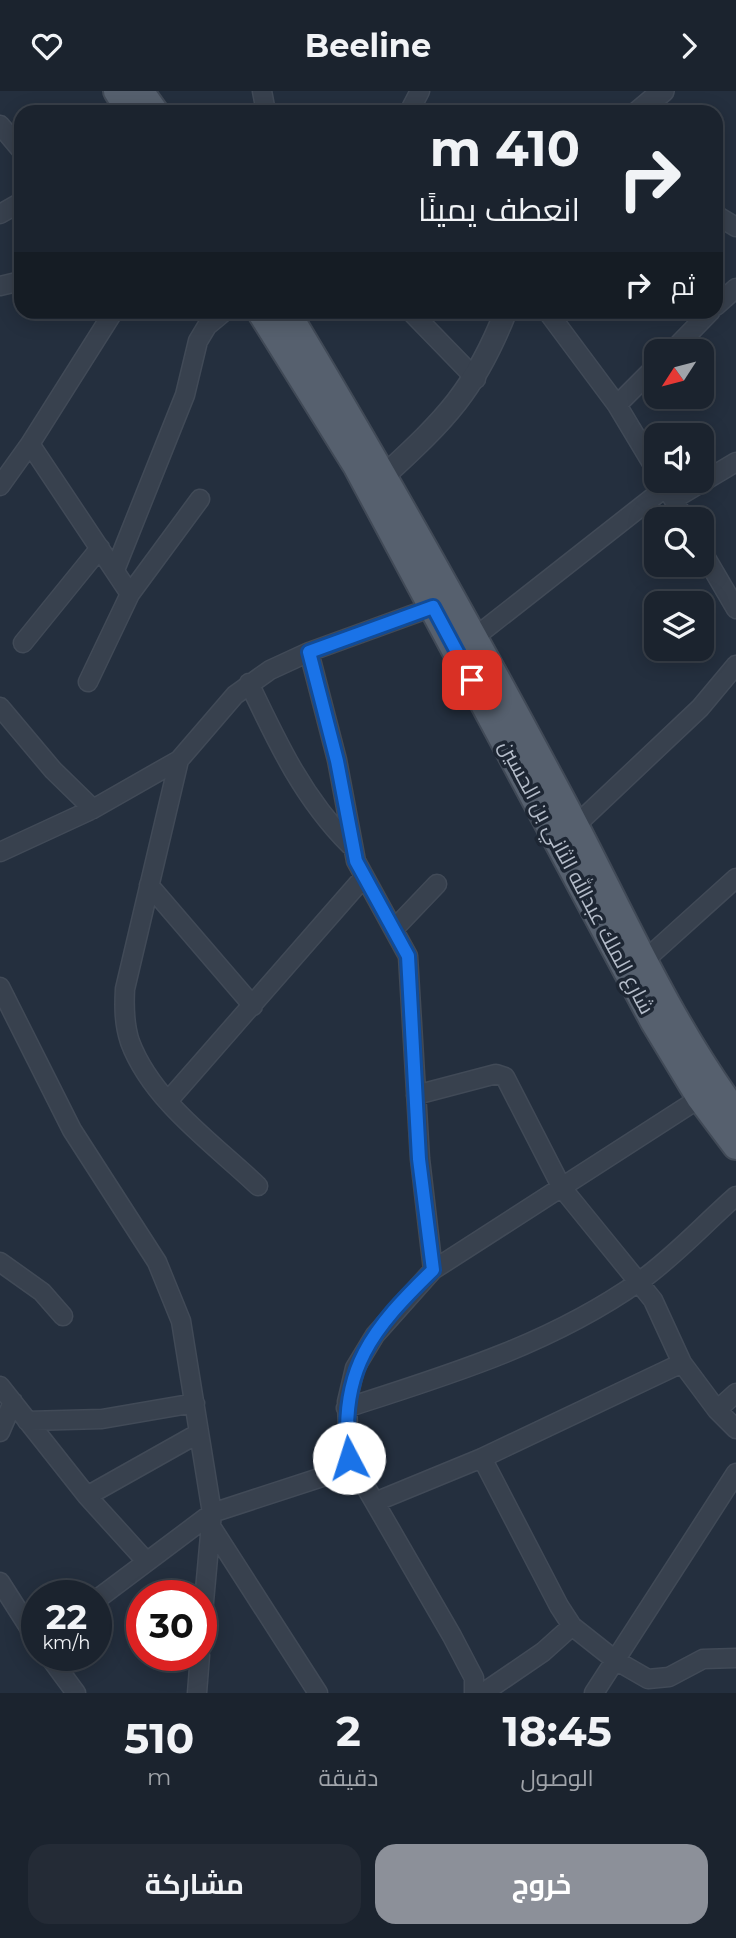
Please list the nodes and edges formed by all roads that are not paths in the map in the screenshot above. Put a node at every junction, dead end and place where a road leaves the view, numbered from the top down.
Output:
1 (663, 91) edge
2 (646, 105) edge
3 (0, 124) edge
4 (14, 141) edge
5 (109, 319) edge
6 (215, 319) edge
7 (265, 319) edge
8 (291, 319) edge
9 (418, 319) edge
10 (502, 319) edge
11 (553, 319) edge
12 (703, 319) edge
13 (684, 339) edge
14 (644, 378) edge
15 (476, 379) junction
16 (617, 405) junction
17 (30, 444) junction
18 (644, 450) edge
19 (736, 462) edge
20 (714, 471) edge
21 (385, 475) junction
22 (0, 486) edge
23 (663, 493) edge
24 (200, 499) dead end
25 (100, 548) junction
26 (115, 570) junction
27 (714, 571) edge
28 (130, 594) junction
29 (433, 607) junction
30 (736, 608) edge
31 (475, 636) junction
32 (23, 643) dead end
33 (309, 652) junction
34 (736, 665) edge
35 (89, 682) dead end
36 (249, 683) junction
37 (0, 707) edge
38 (179, 759) junction
39 (93, 809) junction
40 (575, 826) junction
41 (351, 845) junction
42 (0, 852) edge
43 (364, 877) junction
44 (590, 878) junction
45 (736, 878) edge
46 (437, 884) dead end
47 (149, 885) junction
48 (395, 928) junction
49 (645, 960) junction
50 (0, 987) edge
51 (253, 1006) junction
52 (416, 1095) junction
53 (700, 1098) junction
54 (168, 1101) junction
55 (736, 1113) edge
56 (736, 1146) edge
57 (258, 1186) dead end
58 (562, 1188) junction
59 (736, 1196) edge
60 (0, 1262) edge
61 (433, 1270) junction
62 (639, 1282) junction
63 (63, 1316) dead end
64 (682, 1363) junction
65 (0, 1386) edge
66 (736, 1393) edge
67 (13, 1402) junction
68 (195, 1403) junction
69 (346, 1408) junction
70 (717, 1410) junction
71 (27, 1421) junction
72 (736, 1429) edge
73 (0, 1432) edge
74 (199, 1433) junction
75 (482, 1458) junction
76 (353, 1467) junction
77 (736, 1473) edge
78 (87, 1496) junction
79 (374, 1502) junction
80 (212, 1520) junction
81 (145, 1560) junction
82 (206, 1580) edge
83 (0, 1582) edge
84 (112, 1587) edge
85 (21, 1615) edge
86 (572, 1626) junction
87 (736, 1658) edge
88 (615, 1660) junction
89 (60, 1671) edge
90 (199, 1671) edge
91 (76, 1693) edge
92 (197, 1693) edge
93 (318, 1693) edge
94 (474, 1693) edge
95 (483, 1693) edge
96 (594, 1693) edge

1 - 2 street
3 - 4 street
5 - 17 street
6 - 26 street
7 - 29 main road, شارع الملك عبدالله الثاني بن الحسين
8 - 21 main road, شارع الملك عبدالله الثاني بن الحسين
9 - 15 street
10 - 15 street
11 - 16 street
12 - 13 street
14 - 16 street
15 - 21 street
16 - 18 street
17 - 22 street
17 - 25 street
19 - 20 street
21 - 31 main road, شارع الملك عبدالله الثاني بن الحسين
23 - 31 street
24 - 28 street
25 - 26 street
25 - 32 street
26 - 28 street
27 - 30 street
28 - 35 street
29 - 33 street
29 - 44 main road, شارع الملك عبدالله الثاني بن الحسين
31 - 40 main road, شارع الملك عبدالله الثاني بن الحسين
33 - 36 street
33 - 41 street
34 - 40 street
36 - 38 street
36 - 41 street
37 - 39 street
38 - 39 street
38 - 47 street
39 - 42 street
40 - 44 main road, شارع الملك عبدالله الثاني بن الحسين
41 - 43 street
43 - 48 street
43 - 51 street
44 - 49 main road, شارع الملك عبدالله الثاني بن الحسين
44 - 53 main road, شارع الملك عبدالله الثاني بن الحسين
45 - 49 street
46 - 48 street
47 - 51 street
47 - 54 street
48 - 52 street
49 - 55 main road, شارع الملك عبدالله الثاني بن الحسين
50 - 68 street
51 - 54 street
52 - 58 street
52 - 61 street
53 - 56 main road, شارع الملك عبدالله الثاني بن الحسين
53 - 58 street
54 - 57 street
58 - 61 street
58 - 62 street
59 - 62 street
60 - 63 street
61 - 69 street
62 - 64 street
62 - 69 street
64 - 70 street
64 - 75 street
65 - 67 street
66 - 70 street
67 - 71 street
67 - 73 street
68 - 71 street
68 - 74 street
69 - 76 street
70 - 72 street
71 - 78 street
74 - 78 street
74 - 80 street
75 - 79 street
75 - 86 street
76 - 79 street
76 - 80 street
77 - 88 street
78 - 81 street
79 - 94 street
80 - 81 street
80 - 82 street
80 - 93 street
81 - 84 street
83 - 85 street
86 - 88 street
86 - 95 street
87 - 88 street
88 - 96 street
89 - 91 street
90 - 92 street

